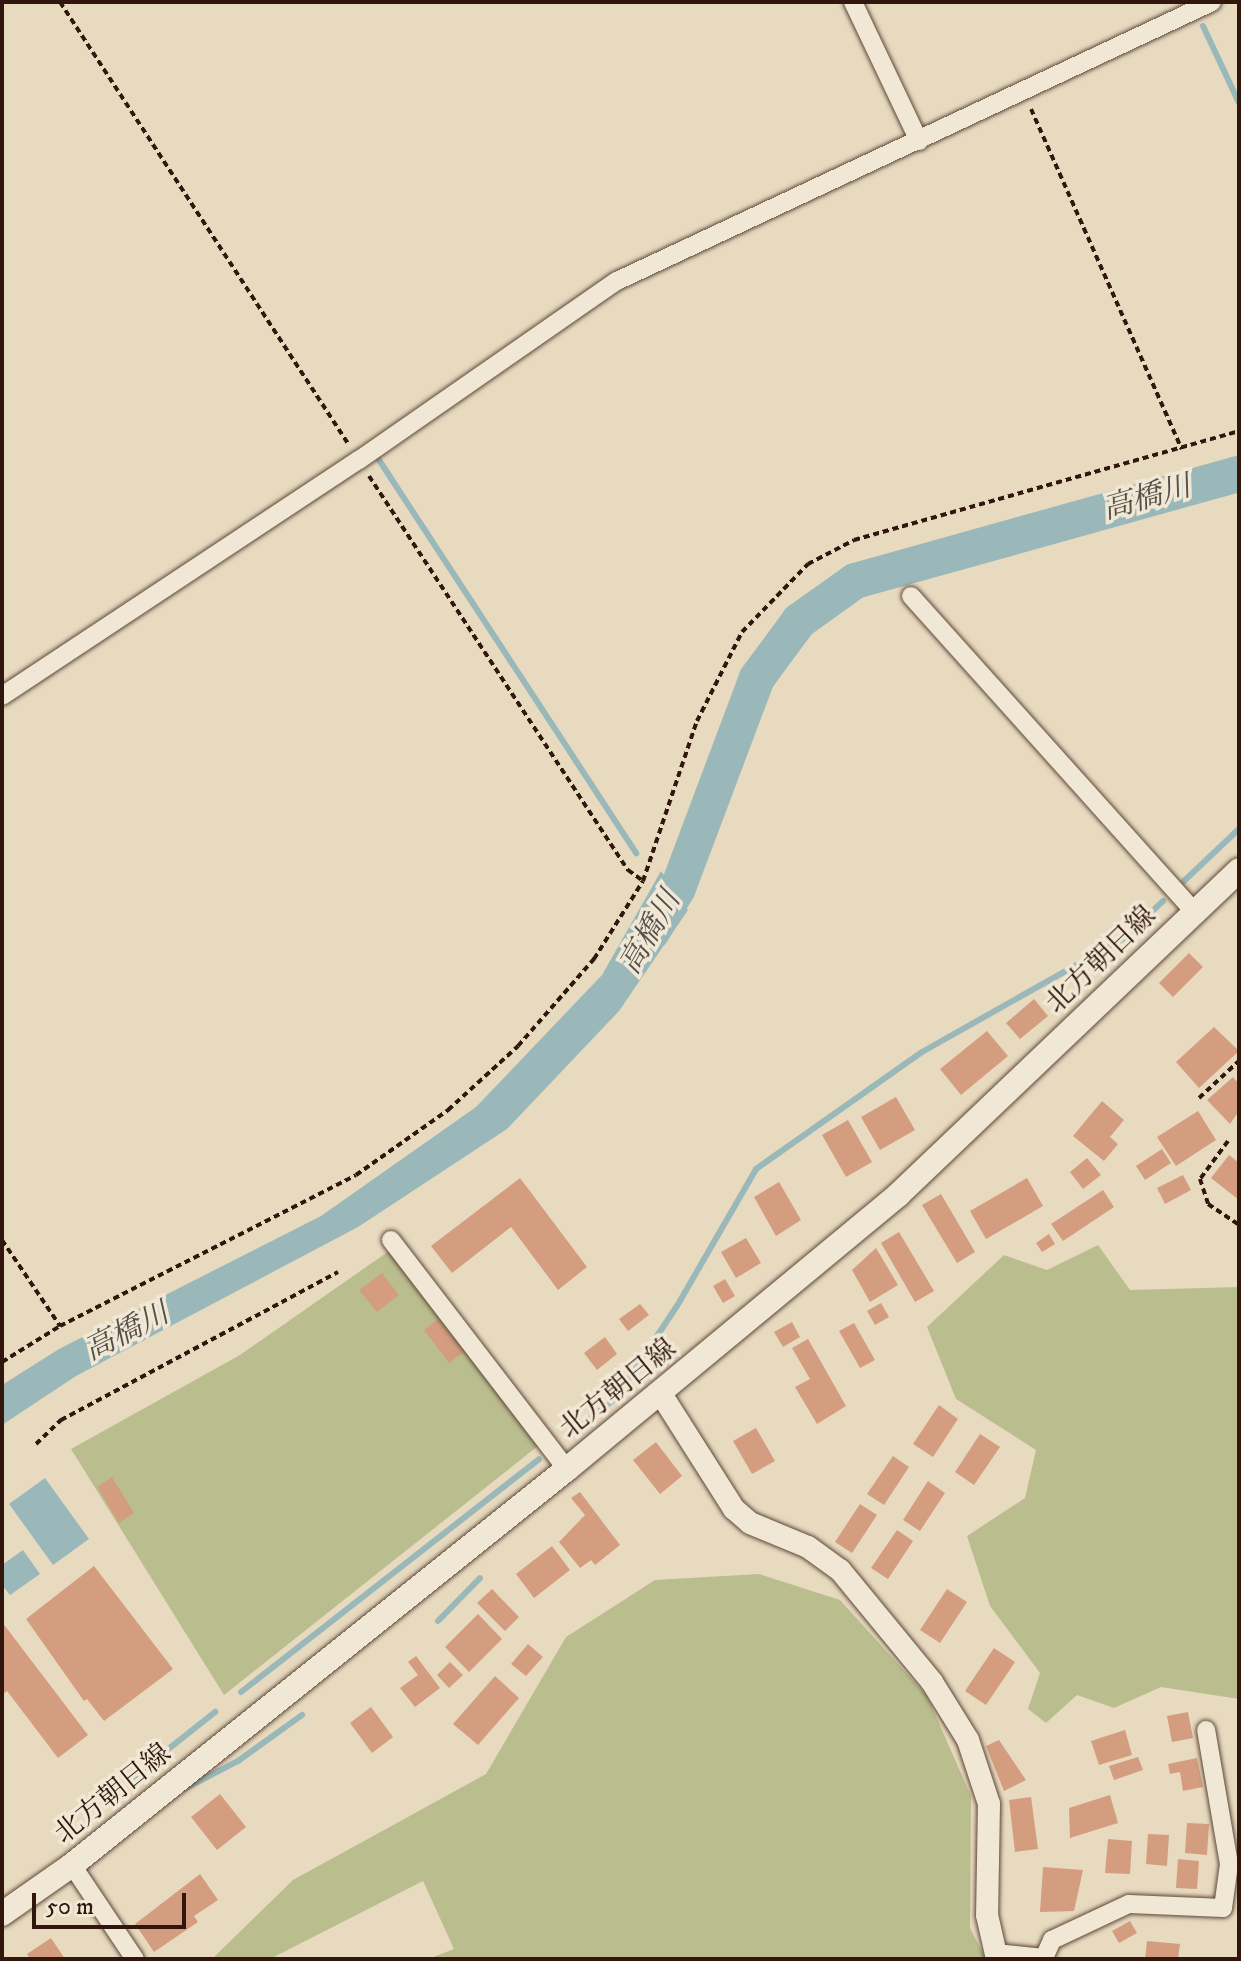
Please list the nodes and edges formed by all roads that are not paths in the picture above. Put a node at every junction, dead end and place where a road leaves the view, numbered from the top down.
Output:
1 (853, 2) edge
2 (1212, 2) edge
3 (919, 141) junction
4 (911, 596) dead end
5 (2, 696) edge
6 (1239, 870) edge
7 (1195, 912) junction
8 (391, 1240) dead end
9 (661, 1394) junction
10 (567, 1469) junction
11 (1206, 1730) dead end
12 (72, 1865) junction
13 (2, 1914) edge
14 (996, 1956) edge
15 (135, 1959) edge

1 - 3 street
2 - 3 street
3 - 5 street
4 - 7 street
6 - 7 main road, 北方朝日線
7 - 9 main road, 北方朝日線
8 - 10 street
9 - 10 main road, 北方朝日線
9 - 14 street
10 - 12 main road, 北方朝日線
11 - 14 street
12 - 13 main road, 北方朝日線
12 - 15 street

